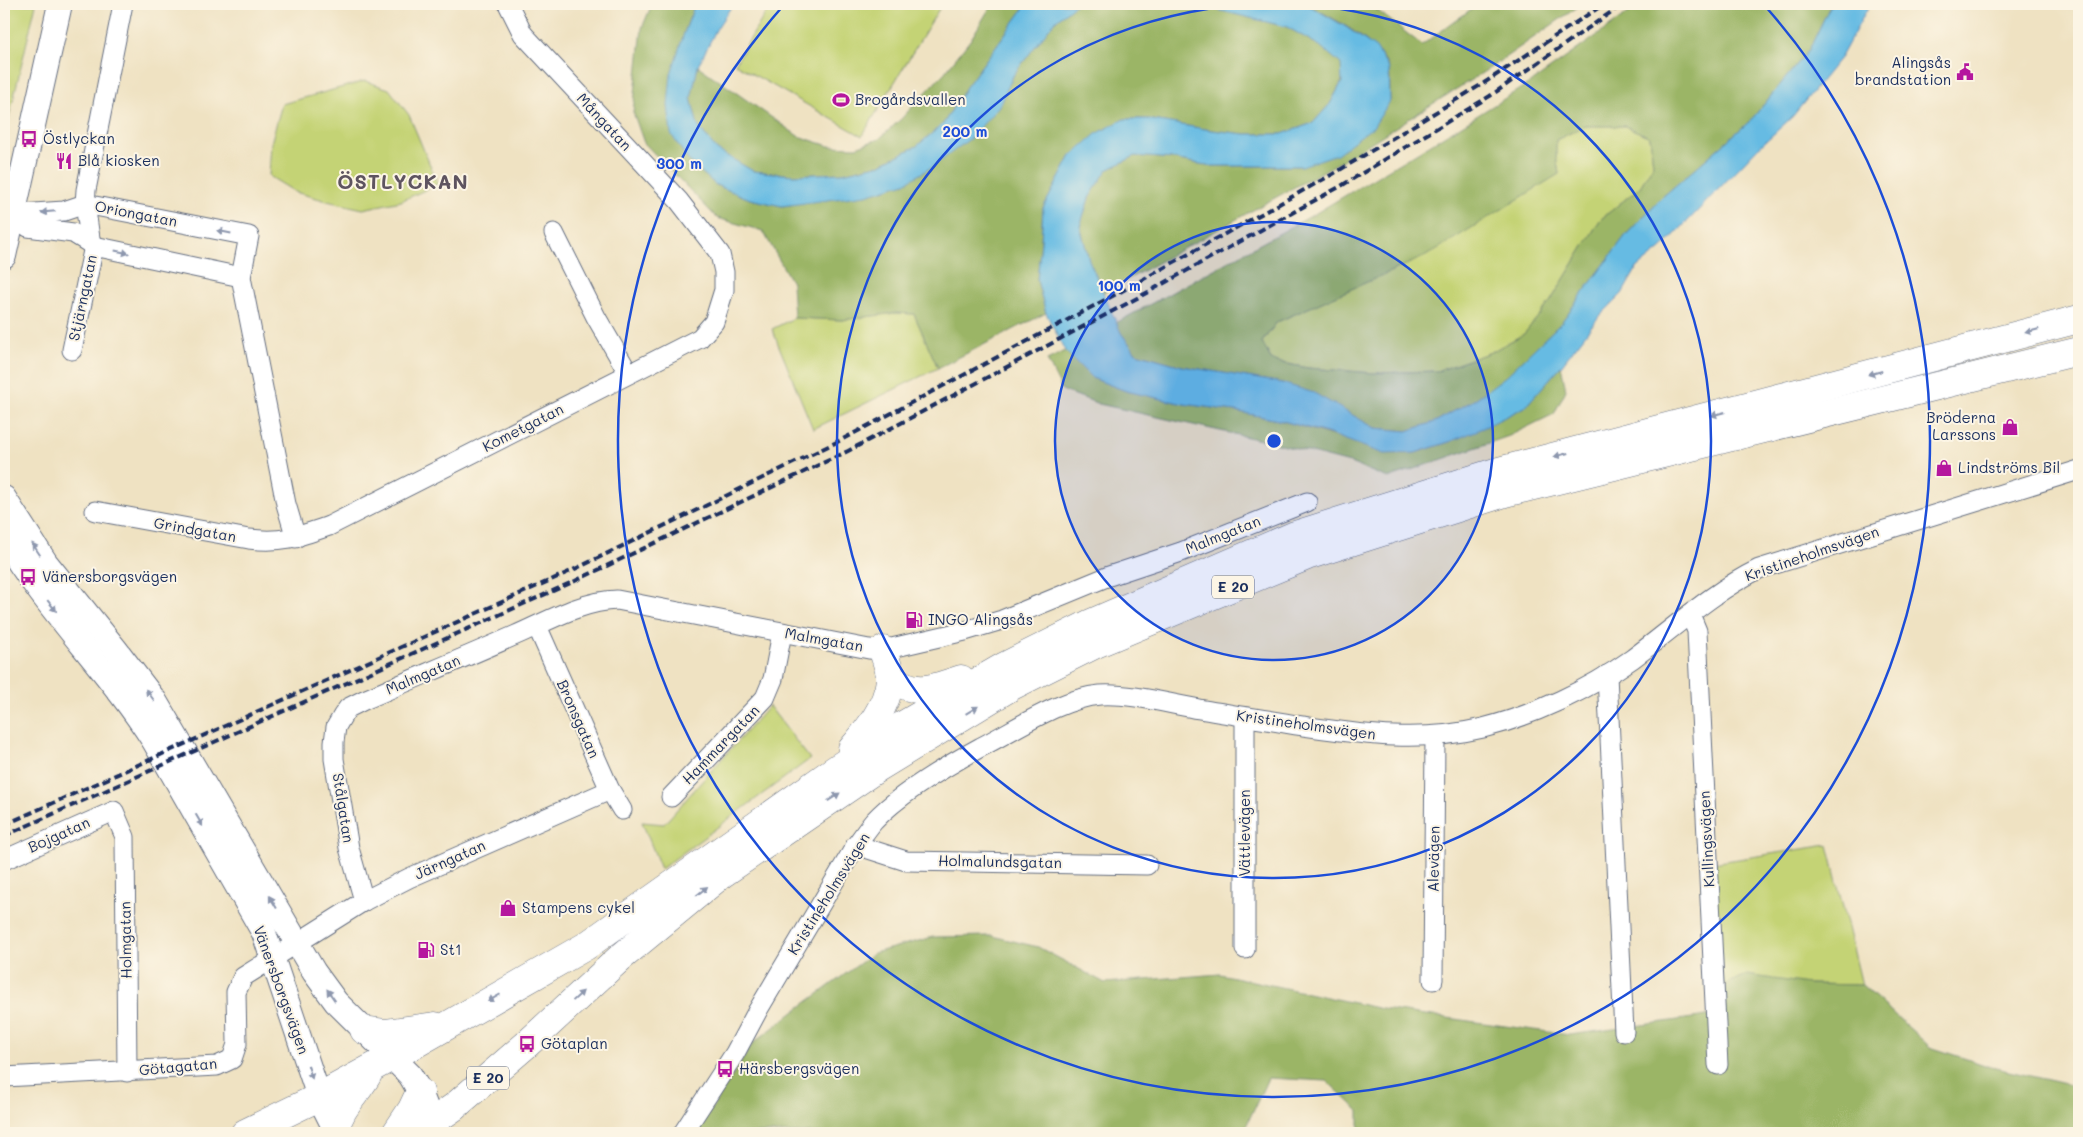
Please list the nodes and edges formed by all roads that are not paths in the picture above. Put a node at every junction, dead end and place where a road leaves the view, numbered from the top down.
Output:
1 (60, 4) edge
2 (123, 4) edge
3 (508, 4) edge
4 (85, 204) junction
5 (8, 215) edge
6 (554, 233) dead end
7 (93, 246) junction
8 (4, 256) edge
9 (240, 277) junction
10 (724, 290) joint
11 (2079, 319) edge
12 (72, 350) dead end
13 (2079, 351) edge
14 (626, 369) dead end
15 (2079, 470) edge
16 (4, 498) edge
17 (1307, 502) dead end
18 (95, 511) dead end
19 (4, 538) edge
20 (296, 538) junction
21 (1690, 614) junction
22 (537, 626) junction
23 (782, 633) junction
24 (883, 650) junction
25 (1003, 667) junction
26 (1607, 675) junction
27 (891, 679) junction
28 (343, 715) joint
29 (1245, 717) junction
30 (1435, 737) junction
31 (836, 769) junction
32 (610, 790) junction
33 (671, 797) dead end
34 (114, 810) joint
35 (622, 810) dead end
36 (856, 845) junction
37 (4, 860) edge
38 (1147, 864) dead end
39 (364, 901) junction
40 (298, 944) junction
41 (1245, 949) dead end
42 (273, 960) junction
43 (1433, 980) dead end
44 (451, 1024) junction
45 (364, 1030) junction
46 (1624, 1032) dead end
47 (381, 1062) junction
48 (1718, 1065) dead end
49 (127, 1072) junction
50 (4, 1077) edge
51 (420, 1092) junction
52 (319, 1097) junction
53 (426, 1130) edge
54 (336, 1132) edge
55 (245, 1133) edge
56 (396, 1133) edge
57 (683, 1133) edge

1 - 5 main road
2 - 4 street
3 - 10 street, Mångatan
4 -> 5 street, Oriongatan
4 - 7 street
9 -> 4 street, Oriongatan
5 - 7 street
5 - 8 main road
6 - 14 street
7 -> 9 street
7 - 12 street, Stjärngatan
9 - 20 street, Oriongatan
10 - 20 street, Kometgatan
11 -> 25 highway, E 20
53 -> 13 highway, E 20
15 - 21 street, Kristineholmsvägen
40 -> 16 main road, Vänersborgsvägen
17 - 24 street, Malmgatan
18 - 20 street, Grindgatan
19 -> 42 main road, Vänersborgsvägen
21 - 26 street, Kristineholmsvägen
21 - 48 street, Kullingsvägen
22 - 23 street, Malmgatan
22 - 28 street, Malmgatan
22 - 32 street, Bronsgatan
23 - 24 street, Malmgatan
23 - 33 street, Hammargatan
24 - 27 highway
25 - 27 highway
25 - 31 highway, E 20
26 - 30 street, Kristineholmsvägen
26 - 46 street
27 - 31 highway
28 - 39 street, Stålgatan
29 - 30 street, Kristineholmsvägen
29 - 36 street, Kristineholmsvägen
29 - 41 street, Vättlevägen
30 - 43 street, Alevägen
31 -> 44 highway, E 20
32 - 35 street, Bronsgatan
32 - 39 street, Järngatan
34 - 37 street, Bojgatan
34 - 49 street, Holmgatan
36 - 38 street, Holmalundsgatan
36 - 57 street, Kristineholmsvägen
39 - 40 street, Järngatan
40 - 42 street, Götagatan
45 -> 40 main road
42 - 49 street, Götagatan
42 -> 52 main road, Vänersborgsvägen
44 - 45 highway
44 - 47 highway, E 20
45 - 47 main road
47 - 51 main road
47 - 52 highway, E 20
47 - 54 highway
49 - 50 street, Götagatan
51 - 53 main road
51 - 56 highway
52 - 54 main road
52 - 55 highway, E 20

